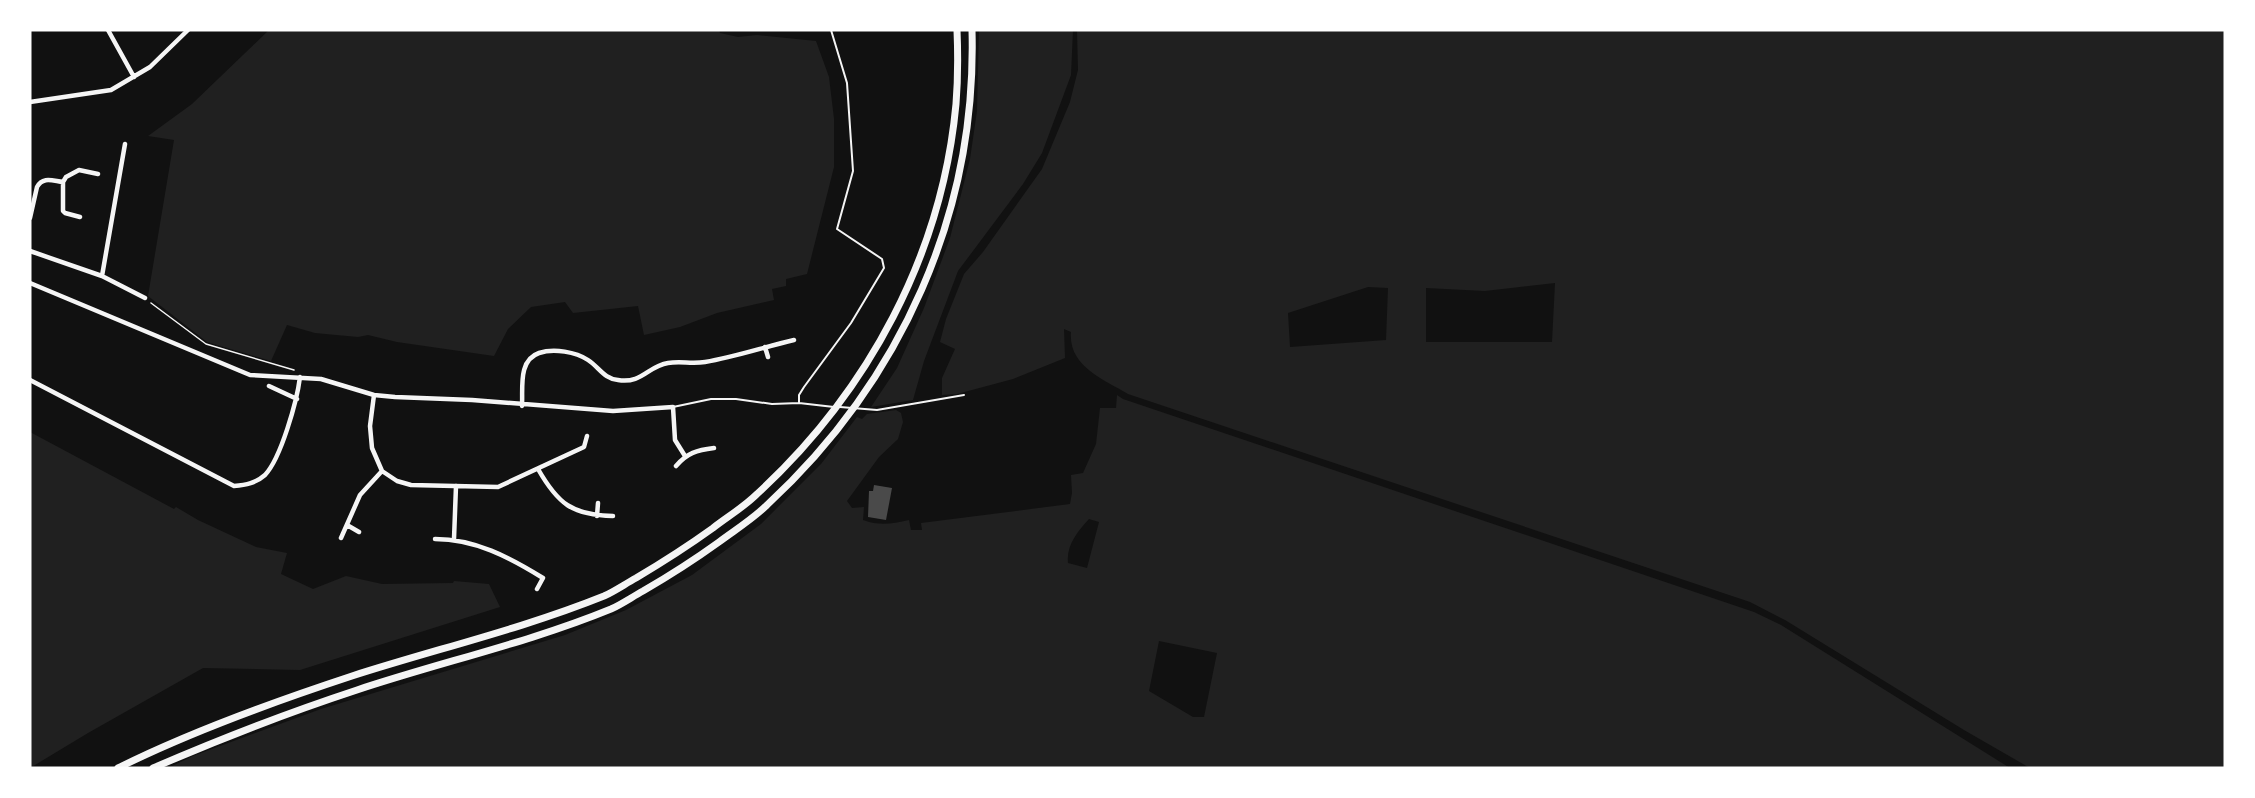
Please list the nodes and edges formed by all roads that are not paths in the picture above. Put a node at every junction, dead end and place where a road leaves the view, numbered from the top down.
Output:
1 (108, 30) edge
2 (188, 30) edge
3 (730, 30) edge
4 (752, 30) edge
5 (831, 30) edge
6 (957, 30) edge
7 (972, 30) edge
8 (134, 77) junction
9 (30, 102) edge
10 (125, 144) dead end
11 (122, 161) junction
12 (129, 162) dead end
13 (98, 174) dead end
14 (63, 182) junction
15 (80, 217) dead end
16 (30, 218) edge
17 (30, 251) edge
18 (102, 276) junction
19 (30, 283) edge
20 (145, 298) road end
21 (794, 340) dead end
22 (765, 347) junction
23 (768, 357) dead end
24 (300, 378) junction
25 (30, 380) edge
26 (269, 386) dead end
27 (374, 394) junction
28 (964, 395) dead end
29 (297, 399) junction
30 (799, 403) junction
31 (522, 406) junction
32 (673, 407) junction
33 (587, 436) dead end
34 (714, 448) dead end
35 (685, 456) junction
36 (676, 466) dead end
37 (538, 468) junction
38 (382, 471) junction
39 (456, 486) junction
40 (598, 503) dead end
41 (597, 516) junction
42 (613, 516) dead end
43 (346, 525) junction
44 (359, 532) dead end
45 (341, 538) dead end
46 (435, 539) dead end
47 (454, 539) junction
48 (537, 589) dead end
49 (118, 768) edge
50 (153, 768) edge

1 - 8 street
2 - 8 street
3 - 4 lane
5 - 30 lane
6 - 49 main road
7 - 50 main road
8 - 9 street
10 - 11 street
11 - 12 street
11 - 18 street
13 - 14 street
14 - 15 street
14 - 16 street
17 - 18 street
18 - 20 street
19 - 24 street
21 - 22 street
22 - 23 street
22 - 31 street
24 - 27 street
24 - 29 street
25 - 29 street
26 - 29 street
27 - 31 street
27 - 38 street
28 - 30 lane
30 - 32 lane
31 - 32 street
32 - 35 street
33 - 37 street
34 - 35 street
35 - 36 street
37 - 39 street
37 - 41 street
38 - 39 street
38 - 43 street
39 - 47 street
40 - 41 street
41 - 42 street
43 - 44 street
43 - 45 street
46 - 47 street
47 - 48 street

